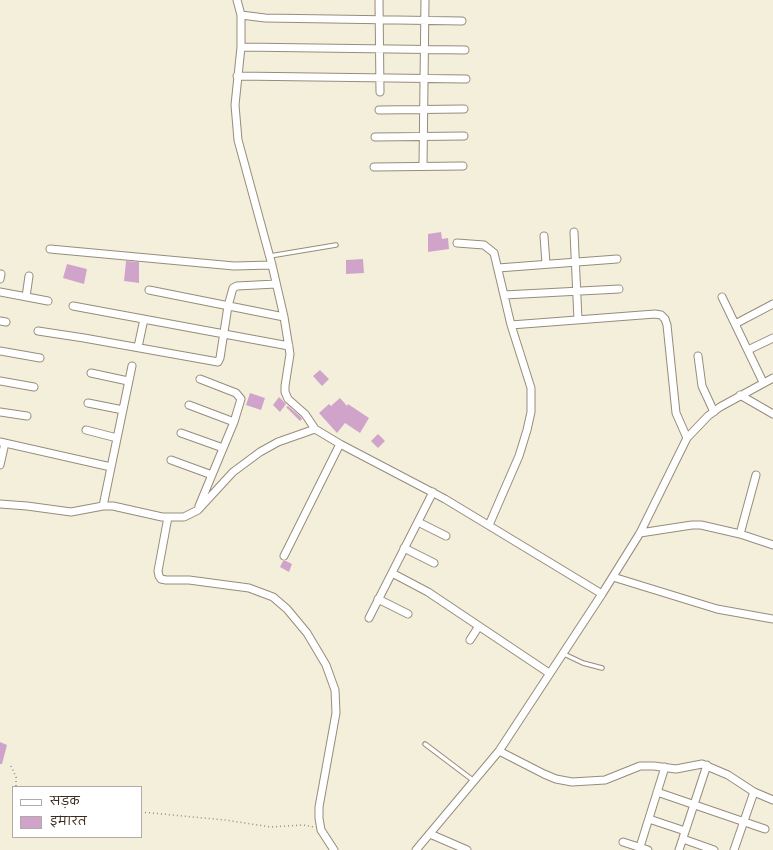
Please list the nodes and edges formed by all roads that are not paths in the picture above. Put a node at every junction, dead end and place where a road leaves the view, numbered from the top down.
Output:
1 (237, 0) edge
2 (379, 0) edge
3 (425, 0) edge
4 (240, 15) junction
5 (379, 20) junction
6 (425, 20) junction
7 (462, 21) dead end
8 (241, 46) junction
9 (380, 49) junction
10 (424, 50) junction
11 (465, 50) dead end
12 (237, 76) junction
13 (380, 78) junction
14 (424, 79) junction
15 (466, 79) dead end
16 (380, 92) dead end
17 (424, 109) junction
18 (464, 109) dead end
19 (379, 110) dead end
20 (464, 136) dead end
21 (375, 137) dead end
22 (424, 137) junction
23 (423, 166) junction
24 (463, 166) dead end
25 (374, 167) dead end
26 (574, 232) dead end
27 (544, 236) dead end
28 (457, 244) dead end
29 (336, 245) dead end
30 (50, 249) dead end
31 (270, 256) junction
32 (617, 259) dead end
33 (575, 262) junction
34 (546, 264) junction
35 (272, 265) junction
36 (498, 268) junction
37 (29, 276) dead end
38 (276, 284) junction
39 (619, 289) dead end
40 (149, 290) dead end
41 (576, 291) junction
42 (0, 292) edge
43 (504, 295) junction
44 (26, 297) junction
45 (722, 297) dead end
46 (48, 301) dead end
47 (773, 304) edge
48 (73, 306) dead end
49 (228, 306) junction
50 (284, 317) junction
51 (144, 319) junction
52 (578, 320) junction
53 (735, 324) junction
54 (511, 325) junction
55 (38, 331) dead end
56 (223, 334) junction
57 (773, 338) edge
58 (289, 346) junction
59 (138, 347) junction
60 (748, 350) junction
61 (0, 351) edge
62 (698, 356) dead end
63 (40, 358) dead end
64 (132, 366) dead end
65 (91, 373) dead end
66 (773, 378) edge
67 (200, 379) dead end
68 (0, 381) edge
69 (128, 381) junction
70 (763, 382) junction
71 (34, 386) dead end
72 (740, 395) junction
73 (88, 403) dead end
74 (189, 405) dead end
75 (123, 410) junction
76 (0, 412) edge
77 (714, 412) junction
78 (773, 414) edge
79 (27, 416) dead end
80 (234, 422) junction
81 (315, 429) junction
82 (86, 430) dead end
83 (181, 433) dead end
84 (117, 438) junction
85 (687, 438) junction
86 (3, 443) edge
87 (340, 444) junction
88 (223, 448) junction
89 (171, 460) dead end
90 (0, 465) edge
91 (111, 467) junction
92 (212, 475) junction
93 (756, 475) dead end
94 (433, 492) junction
95 (0, 504) edge
96 (103, 506) junction
97 (198, 510) junction
98 (168, 517) junction
99 (418, 522) junction
100 (489, 525) junction
101 (640, 533) junction
102 (740, 534) junction
103 (446, 536) dead end
104 (773, 545) edge
105 (404, 548) junction
106 (284, 556) dead end
107 (434, 563) dead end
108 (392, 573) junction
109 (612, 577) junction
110 (602, 594) junction
111 (378, 599) junction
112 (408, 614) dead end
113 (368, 618) dead end
114 (773, 619) edge
115 (479, 626) junction
116 (470, 640) dead end
117 (563, 653) junction
118 (602, 668) dead end
119 (549, 673) junction
120 (425, 744) dead end
121 (499, 751) junction
122 (707, 765) junction
123 (665, 768) junction
124 (474, 781) junction
125 (657, 792) junction
126 (754, 792) junction
127 (773, 800) edge
128 (694, 804) junction
129 (649, 819) junction
130 (744, 821) junction
131 (765, 828) dead end
132 (685, 831) junction
133 (430, 834) junction
134 (683, 839) junction
135 (623, 842) dead end
136 (639, 849) edge
137 (334, 850) edge
138 (416, 850) edge
139 (467, 850) edge
140 (648, 850) edge
141 (679, 850) edge
142 (714, 850) edge
143 (734, 850) edge

1 - 4 street
2 - 5 street
3 - 6 street
4 - 5 street
4 - 8 street
5 - 6 street
5 - 9 street
6 - 7 street
6 - 10 street
8 - 9 street
8 - 12 street
9 - 10 street
9 - 13 street
10 - 11 street
10 - 14 street
12 - 13 street
12 - 31 street
13 - 14 street
13 - 16 street
14 - 15 street
14 - 17 street
17 - 18 street
17 - 19 street
17 - 22 street
20 - 22 street
21 - 22 street
22 - 23 street
23 - 24 street
23 - 25 street
26 - 33 street
27 - 34 street
28 - 36 street
29 - 31 lane
30 - 35 street
31 - 35 street
32 - 33 street
33 - 34 street
33 - 41 street
34 - 36 street
35 - 38 street
36 - 43 street
37 - 44 street
38 - 49 street
38 - 50 street
39 - 41 street
40 - 49 street
41 - 43 street
41 - 52 street
42 - 44 street
43 - 54 street
44 - 46 street
45 - 53 street
47 - 53 street
48 - 51 street
49 - 50 street
49 - 56 street
50 - 58 street
51 - 56 street
51 - 59 street
52 - 54 street
52 - 85 street
53 - 60 street
54 - 100 street
55 - 59 street
56 - 58 street
56 - 59 street
57 - 60 street
58 - 81 street
60 - 70 street
61 - 63 street
62 - 77 street
64 - 69 street
65 - 69 street
66 - 70 street
67 - 80 street
68 - 71 street
69 - 75 street
70 - 72 street
72 - 77 street
72 - 78 street
73 - 75 street
74 - 80 street
75 - 84 street
76 - 79 street
77 - 85 street
80 - 88 street
81 - 87 street
81 - 97 street
82 - 84 street
83 - 88 street
84 - 91 street
85 - 101 street
86 - 90 street
86 - 91 street
87 - 94 street
87 - 106 street
88 - 92 street
89 - 92 street
91 - 96 street
92 - 97 street
93 - 102 street
94 - 99 street
94 - 100 street
95 - 96 street
96 - 98 street
97 - 98 street
98 - 137 street
99 - 103 street
99 - 105 street
100 - 110 street
101 - 102 street
101 - 109 street
102 - 104 street
105 - 107 street
105 - 108 street
108 - 111 street
108 - 115 street
109 - 110 street
109 - 114 street
110 - 117 street
111 - 112 street
111 - 113 street
115 - 116 street
115 - 119 street
117 - 118 lane
117 - 119 street
119 - 121 street
120 - 124 lane
121 - 123 street
121 - 124 street
122 - 123 street
122 - 126 street
122 - 128 street
123 - 125 street
124 - 133 street
125 - 128 street
125 - 129 street
126 - 127 street
126 - 130 street
128 - 130 street
128 - 132 street
129 - 132 street
129 - 136 street
130 - 131 street
130 - 143 street
132 - 134 street
133 - 138 street
133 - 139 street
134 - 141 street
134 - 142 street
135 - 136 street
136 - 140 street

